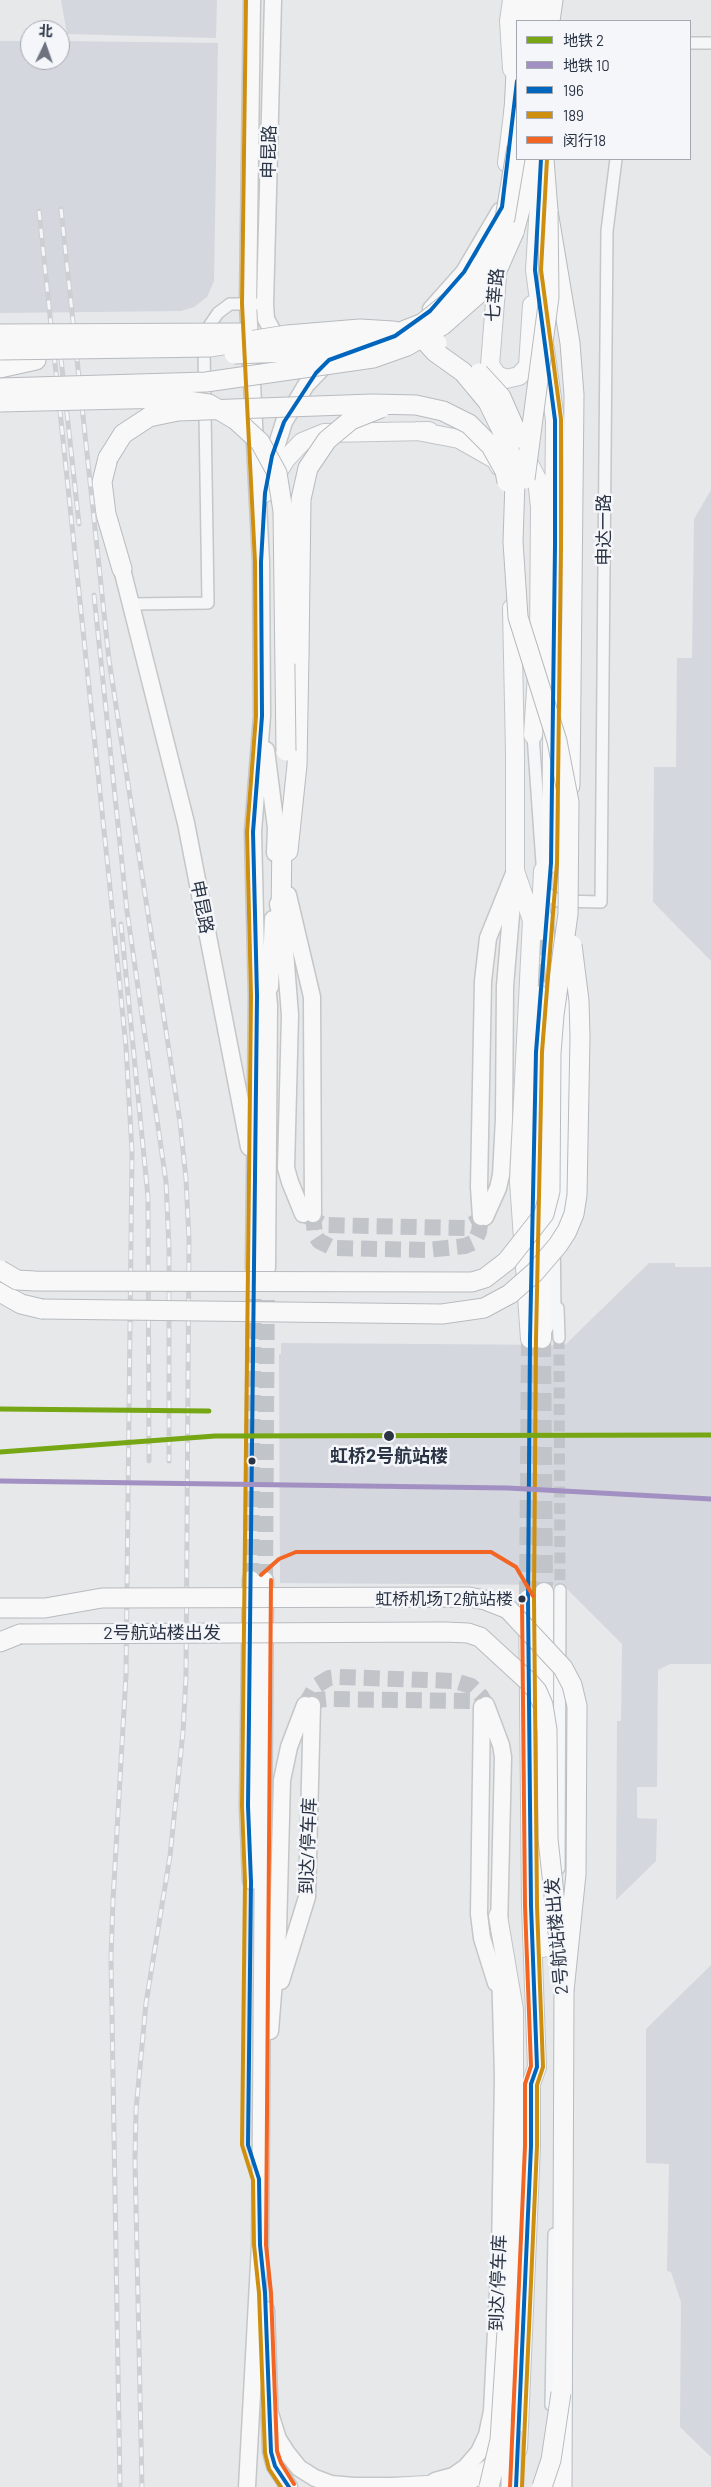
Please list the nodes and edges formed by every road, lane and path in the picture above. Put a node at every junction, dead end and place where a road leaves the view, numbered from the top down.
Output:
1 (252, 0) edge
2 (273, 0) edge
3 (537, 0) edge
4 (553, 0) edge
5 (562, 0) edge
6 (522, 11) edge
7 (550, 20) edge
8 (558, 20) edge
9 (691, 43) edge
10 (711, 43) edge
11 (516, 72) edge
12 (516, 91) edge
13 (514, 112) junction
14 (516, 153) edge
15 (529, 160) edge
16 (543, 160) edge
17 (543, 160) edge
18 (616, 160) edge
19 (502, 207) junction
20 (548, 211) junction
21 (535, 270) junction
22 (248, 304) junction
23 (265, 304) junction
24 (0, 334) edge
25 (286, 335) junction
26 (426, 342) junction
27 (362, 347) junction
28 (0, 350) edge
29 (36, 360) junction
30 (0, 361) edge
31 (0, 368) edge
32 (315, 368) junction
33 (0, 377) edge
34 (0, 388) edge
35 (0, 402) edge
36 (391, 404) junction
37 (417, 431) junction
38 (525, 480) junction
39 (265, 493) junction
40 (514, 510) junction
41 (260, 562) junction
42 (122, 569) joint
43 (132, 604) junction
44 (527, 609) joint
45 (525, 684) junction
46 (262, 716) junction
47 (533, 735) junction
48 (515, 752) junction
49 (569, 802) junction
50 (284, 816) junction
51 (288, 851) junction
52 (547, 867) junction
53 (515, 871) junction
54 (275, 892) junction
55 (544, 892) junction
56 (572, 908) junction
57 (281, 915) junction
58 (254, 916) junction
59 (269, 1005) junction
60 (553, 1018) junction
61 (566, 1019) junction
62 (536, 1052) dead end
63 (557, 1178) dead end
64 (254, 1249) junction
65 (558, 1258) dead end
66 (0, 1270) edge
67 (0, 1292) edge
68 (0, 1309) edge
69 (42, 1309) junction
70 (544, 1339) junction
71 (544, 1594) junction
72 (0, 1608) edge
73 (46, 1608) junction
74 (0, 1619) edge
75 (0, 1642) edge
76 (248, 1806) junction
77 (262, 1854) junction
78 (531, 1906) junction
79 (498, 1916) joint
80 (564, 1991) junction
81 (508, 2012) junction
82 (272, 2013) junction
83 (514, 2052) junction
84 (537, 2067) junction
85 (260, 2146) junction
86 (531, 2146) junction
87 (259, 2179) junction
88 (260, 2245) junction
89 (510, 2284) junction
90 (557, 2393) junction
91 (268, 2410) junction
92 (520, 2412) junction
93 (247, 2487) edge
94 (289, 2487) edge
95 (392, 2487) edge
96 (489, 2487) edge
97 (511, 2487) edge
98 (516, 2487) edge
99 (542, 2487) edge
100 (546, 2487) edge
101 (562, 2487) edge

1 - 22 main road, 申昆路
2 - 23 main road, 申昆路
3 - 6 highway
4 - 7 highway
5 - 8 main road
6 - 13 main road
9 - 10 street
11 - 13 highway
12 - 13 main road, 七莘路
13 - 19 main road, 七莘路
14 - 29 highway, bridge
15 - 32 highway, bridge
16 - 20 highway
17 - 21 main road, 七莘路
18 - 56 street, 申达一路
19 - 21 main road, 七莘路
19 - 27 main road
20 - 38 highway, bridge
20 - 49 highway, bridge
21 - 52 main road, 七莘路
22 - 23 street
22 - 41 main road, 申昆路
22 - 43 street
23 - 27 main road, 申昆路
24 - 25 highway, bridge
25 - 26 highway, bridge
25 - 28 highway, bridge
26 - 38 highway, bridge
26 - 40 highway, bridge
27 - 39 main road
29 - 30 highway
29 - 31 highway
32 - 33 highway, bridge
32 - 34 highway, bridge
35 - 50 highway, bridge
36 - 40 highway, bridge
36 - 42 highway, bridge
36 - 51 highway, bridge
37 - 39 main road
37 - 47 main road
37 - 48 main road
38 - 44 highway
39 - 41 main road
40 - 49 highway, bridge
41 - 46 main road, 申昆路
42 - 43 main road, 申昆路
43 - 64 main road, 申昆路
44 - 45 main road
45 - 47 main road
45 - 48 main road
46 - 54 main road, 申昆路
46 - 58 main road, 申昆路
47 - 52 street
48 - 53 main road
49 - 56 highway, bridge
50 - 51 highway
50 - 57 highway
51 - 57 main road, 申昆路
52 - 55 street
52 - 70 main road, 七莘路
53 - 53 main road
53 - 70 main road
54 - 57 main road, 申昆路
54 - 59 main road
55 - 56 street
55 - 60 street
56 - 61 street
56 - 66 highway, bridge
56 - 69 highway, bridge
58 - 59 main road, 申昆路
58 - 64 main road, 申昆路
59 - 64 main road, 申昆路
60 - 61 street
60 - 63 street
61 - 70 street
62 - 70 main road
65 - 70 street
67 - 69 highway
68 - 69 highway
71 - 78 main road
71 - 84 main road
71 - 90 street
72 - 73 highway, bridge
73 - 74 highway, bridge
73 - 80 highway, bridge
75 - 80 highway, 2号航站楼出发, bridge
76 - 77 main road
76 - 77 main road
76 - 87 main road
77 - 85 main road
78 - 81 main road
78 - 84 main road
79 - 81 main road
79 - 81 main road, 到达/停车库
80 - 90 highway, 2号航站楼出发
81 - 83 main road, 到达/停车库
81 - 95 main road, 到达/停车库
82 - 82 main road, 到达/停车库
82 - 85 main road, 到达/停车库
83 - 86 main road
83 - 89 main road, 到达/停车库
84 - 86 main road
85 - 87 main road
86 - 92 main road
87 - 88 main road
88 - 91 main road
88 - 93 main road
89 - 96 highway, bridge
89 - 97 highway, bridge
90 - 99 highway, bridge
90 - 100 street, bridge
90 - 101 highway, bridge
91 - 94 main road
91 - 95 main road
92 - 95 main road
92 - 98 main road

